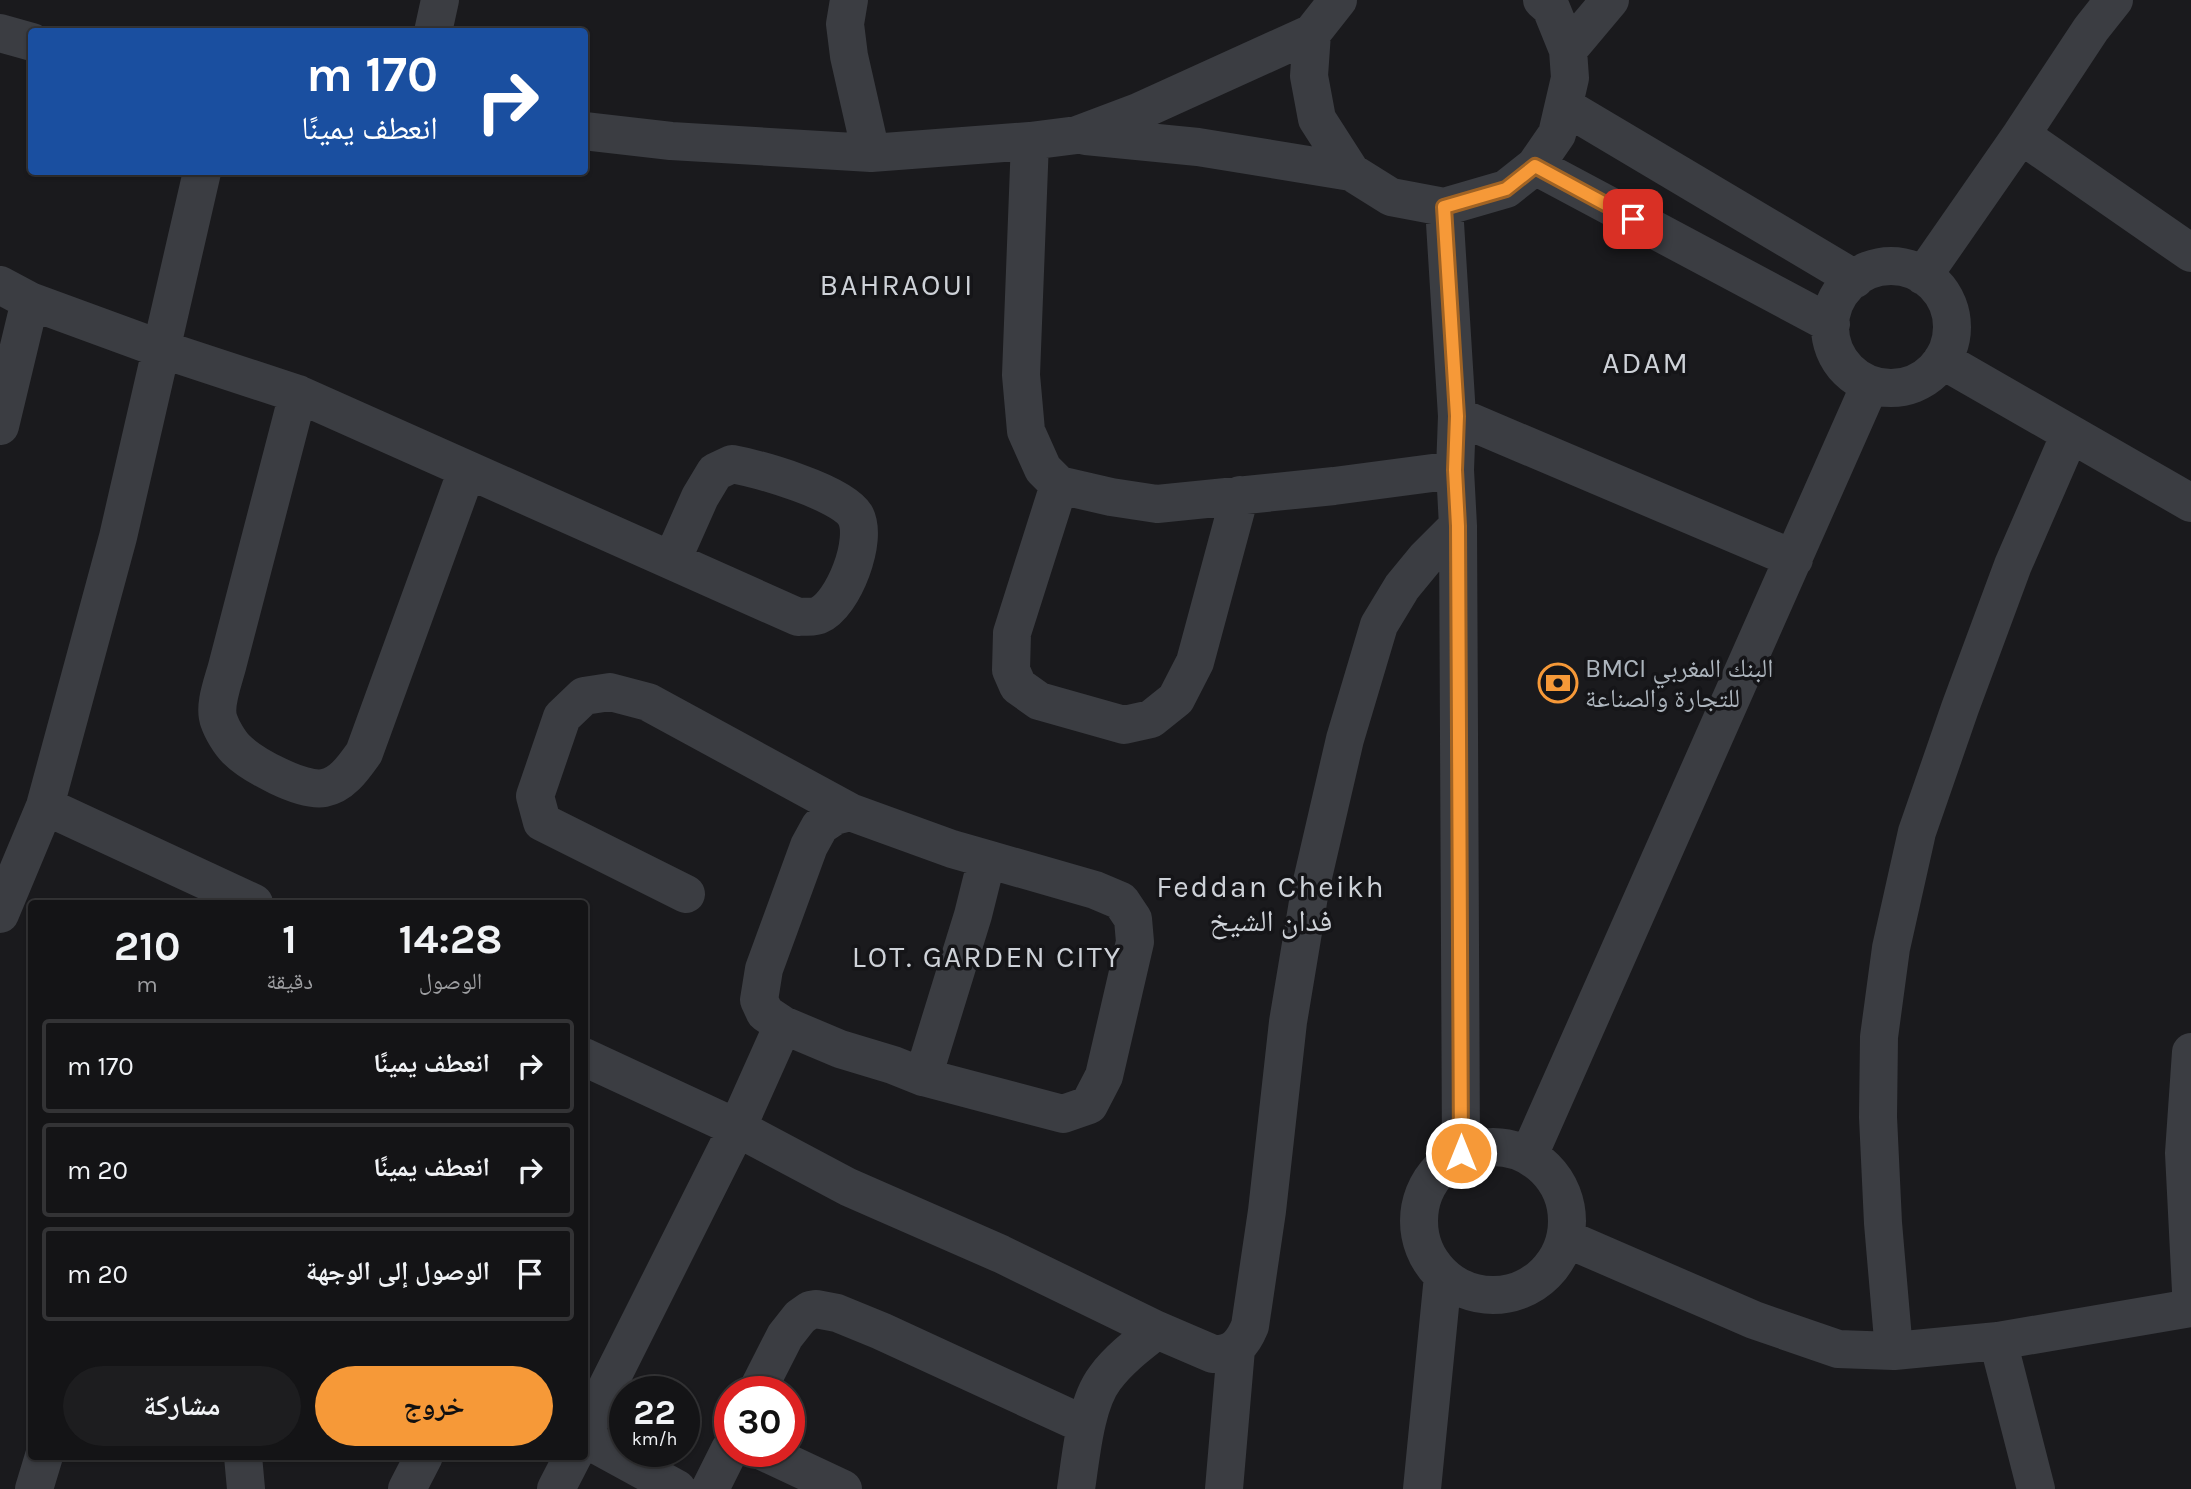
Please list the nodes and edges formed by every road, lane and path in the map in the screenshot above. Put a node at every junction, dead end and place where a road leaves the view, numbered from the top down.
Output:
1 (440, 0) edge
2 (849, 0) edge
3 (1338, 0) edge
4 (1542, 0) edge
5 (1611, 0) edge
6 (2114, 0) edge
7 (434, 28) edge
8 (0, 33) edge
9 (1312, 33) junction
10 (28, 41) edge
11 (1568, 50) junction
12 (1564, 106) junction
13 (588, 131) edge
14 (1077, 135) junction
15 (2021, 135) junction
16 (1030, 141) junction
17 (871, 153) junction
18 (1535, 166) junction
19 (1351, 172) junction
20 (201, 175) edge
21 (1444, 207) junction
22 (2191, 253) edge
23 (1923, 276) junction
24 (1856, 279) junction
25 (15, 293) edge
26 (1831, 324) junction
27 (161, 349) junction
28 (1942, 360) junction
29 (1870, 385) junction
30 (298, 394) junction
31 (1457, 416) junction
32 (0, 426) edge
33 (2070, 434) junction
34 (467, 470) junction
35 (1455, 470) junction
36 (1059, 485) junction
37 (1240, 495) junction
38 (2191, 503) edge
39 (1458, 526) junction
40 (1794, 559) junction
41 (672, 560) junction
42 (45, 806) junction
43 (850, 812) junction
44 (987, 859) junction
45 (686, 894) dead end
46 (248, 900) edge
47 (0, 914) edge
48 (783, 1025) junction
49 (2191, 1052) edge
50 (588, 1059) edge
51 (923, 1077) junction
52 (737, 1128) junction
53 (1461, 1153) junction
54 (1529, 1155) junction
55 (1567, 1238) junction
56 (1443, 1276) junction
57 (2191, 1291) edge
58 (2191, 1308) edge
59 (1157, 1329) junction
60 (1998, 1340) junction
61 (1236, 1349) junction
62 (1894, 1351) junction
63 (765, 1376) edge
64 (1085, 1426) junction
65 (588, 1428) edge
66 (588, 1438) edge
67 (43, 1460) edge
68 (243, 1460) edge
69 (422, 1460) edge
70 (571, 1460) edge
71 (721, 1467) edge
72 (796, 1467) edge
73 (34, 1489) edge
74 (246, 1489) edge
75 (408, 1489) edge
76 (556, 1489) edge
77 (677, 1489) edge
78 (710, 1489) edge
79 (843, 1489) edge
80 (1076, 1489) edge
81 (1224, 1489) edge
82 (1422, 1489) edge
83 (2036, 1489) edge

1 - 7 street
2 - 17 street
3 - 9 street
4 - 11 street
5 - 11 street
6 - 15 street
8 - 10 street
9 - 14 street
9 - 19 street
11 - 12 street
12 - 18 street
12 - 24 street
13 - 17 street
14 - 16 street
14 - 19 street
15 - 22 street
15 - 23 street
16 - 17 street
16 - 36 street
18 - 21 street
18 - 26 street
19 - 21 street
20 - 27 street
21 - 31 street
23 - 24 street
23 - 28 street
24 - 26 street
25 - 27 street
25 - 32 street
26 - 29 street
27 - 30 street
27 - 42 street
28 - 29 street
28 - 33 street
29 - 40 street
30 - 34 street
30 - 34 street
31 - 35 street
31 - 40 street
33 - 38 street
33 - 62 street
34 - 41 street
35 - 37 street
35 - 39 street
36 - 37 street
36 - 37 street
39 - 53 street
39 - 61 street
40 - 54 street
41 - 41 street
42 - 46 street
42 - 47 street
43 - 44 street
43 - 45 street
43 - 48 street
44 - 51 street
44 - 51 street
48 - 51 street
48 - 52 street
49 - 57 street
50 - 52 street
52 - 59 street
52 - 65 street
53 - 54 street
53 - 56 street
54 - 55 street
55 - 56 street
55 - 62 street
56 - 82 street
58 - 60 street
59 - 61 street
59 - 64 street
60 - 62 street
60 - 83 street
61 - 81 street
63 - 64 street
64 - 80 street
66 - 77 street
67 - 73 street
68 - 74 street
69 - 75 street
70 - 76 street
71 - 78 street
72 - 79 street

